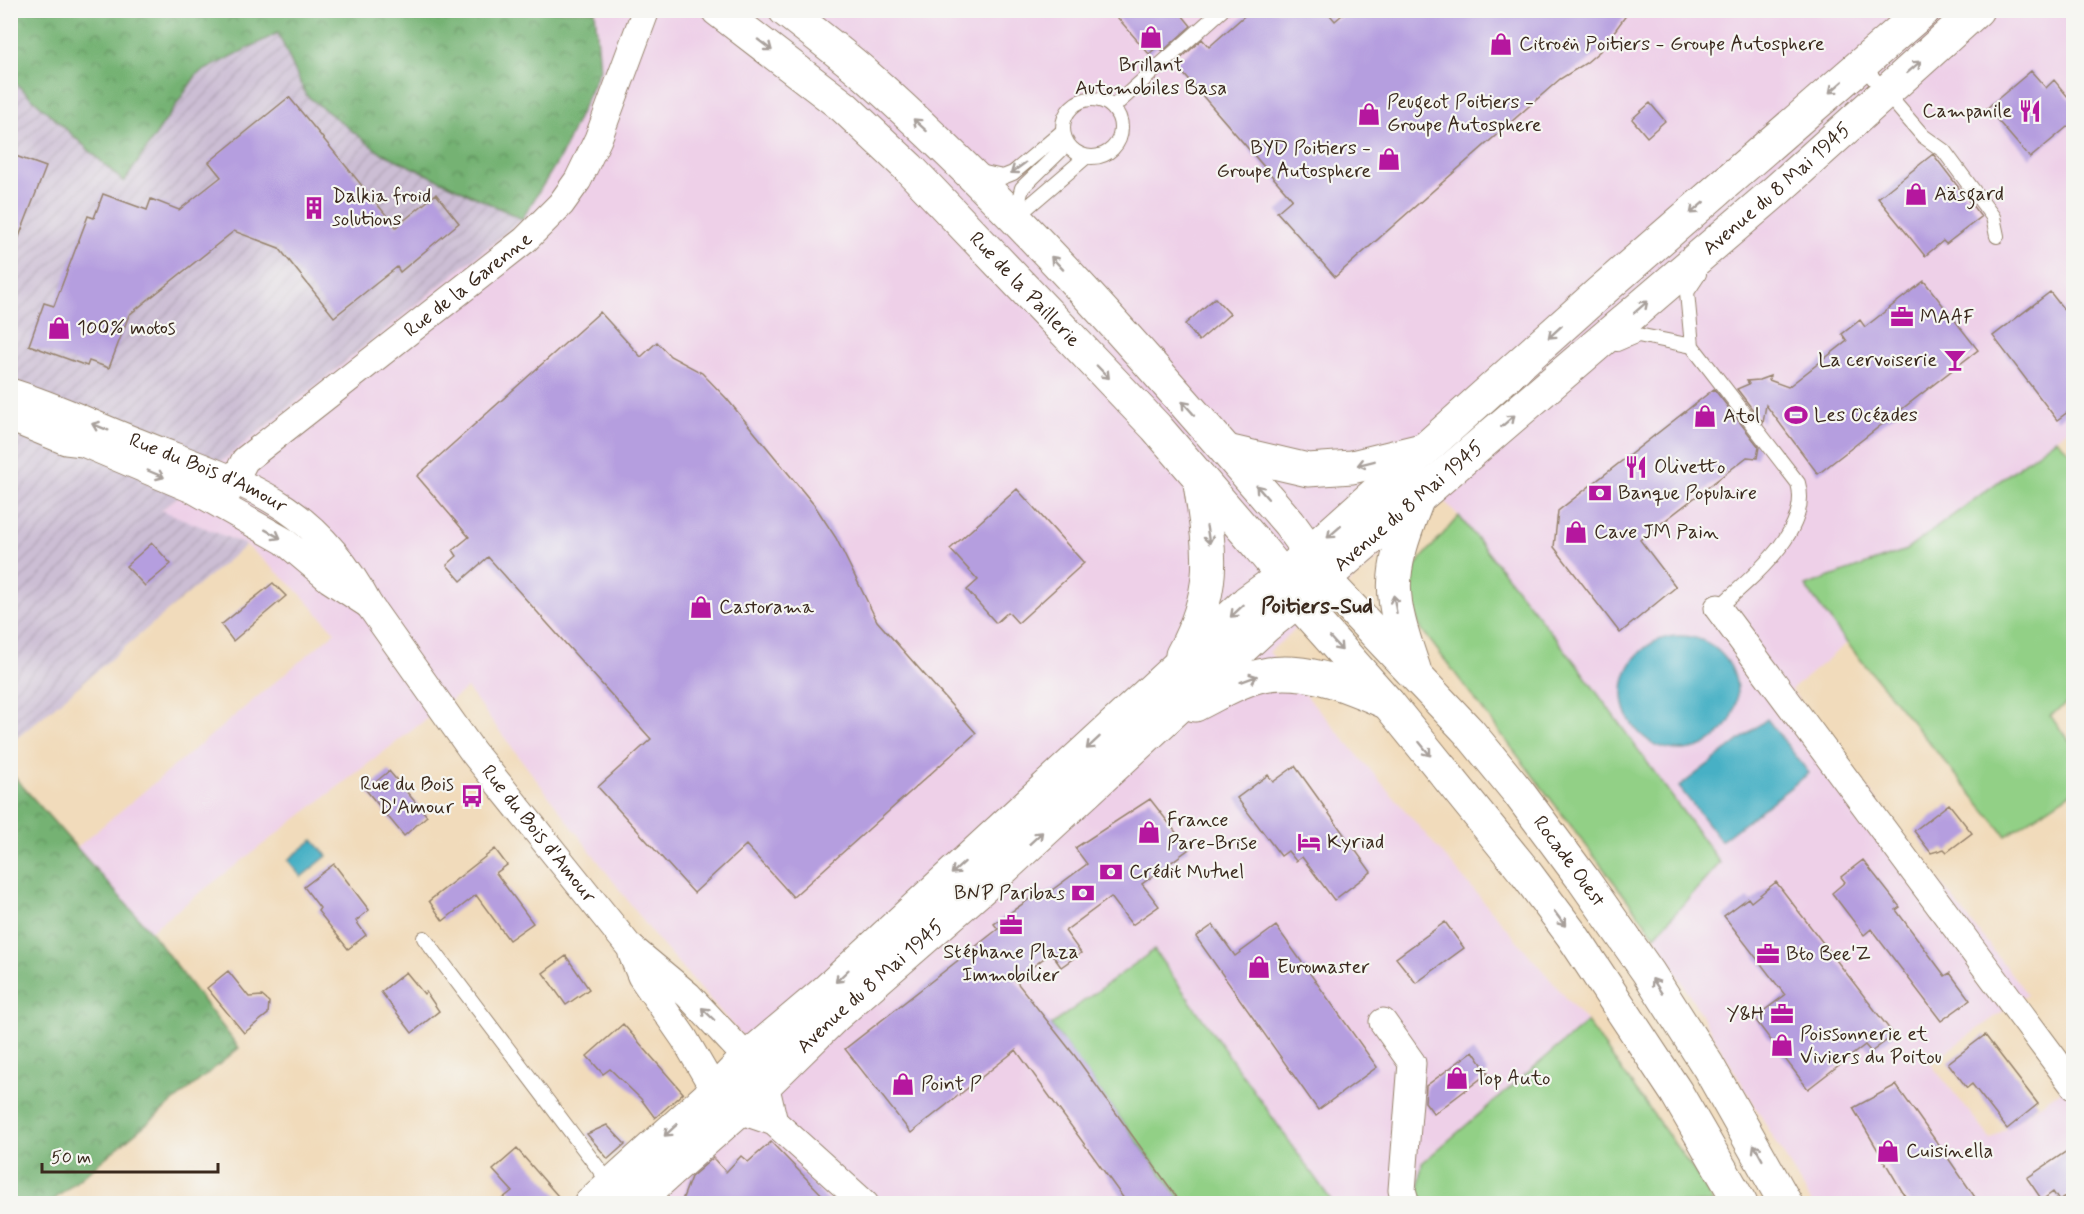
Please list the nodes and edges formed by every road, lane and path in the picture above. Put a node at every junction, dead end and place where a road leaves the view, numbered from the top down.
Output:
1 (645, 10) edge
2 (718, 10) edge
3 (786, 10) edge
4 (1222, 10) edge
5 (1924, 10) edge
6 (1977, 10) edge
7 (1862, 65) junction
8 (1885, 92) junction
9 (1113, 107) junction
10 (1064, 136) junction
11 (1086, 157) junction
12 (962, 166) junction
13 (909, 168) junction
14 (1777, 190) junction
15 (1015, 218) junction
16 (1997, 236) dead end
17 (999, 261) junction
18 (1692, 346) junction
19 (10, 392) edge
20 (1533, 399) junction
21 (10, 418) edge
22 (1423, 450) junction
23 (1227, 451) junction
24 (1199, 477) junction
25 (233, 478) junction
26 (1417, 501) junction
27 (222, 506) junction
28 (1303, 578) junction
29 (369, 605) junction
30 (1718, 608) joint
31 (1173, 671) junction
32 (1417, 680) junction
33 (1388, 704) junction
34 (1159, 724) junction
35 (424, 938) dead end
36 (628, 945) junction
37 (1383, 1022) dead end
38 (756, 1071) junction
39 (2073, 1086) edge
40 (727, 1100) junction
41 (774, 1122) junction
42 (611, 1197) edge
43 (865, 1203) edge
44 (1406, 1203) edge
45 (1741, 1203) edge
46 (1786, 1203) edge

1 - 25 street, Rue de la Garenne
2 -> 13 main road, Rue de la Paillerie
12 -> 3 main road, Rue de la Paillerie
4 - 9 lane
5 - 7 main road, Avenue du 8 Mai 1945
8 -> 6 main road, Avenue du 8 Mai 1945
7 - 8 lane
7 -> 22 main road, Avenue du 8 Mai 1945
8 - 14 main road, Avenue du 8 Mai 1945
8 - 16 lane
9 - 10 lane
9 - 11 lane
10 - 11 lane
10 -> 12 lane
10 - 15 lane
11 - 15 lane
12 - 15 main road, Rue de la Paillerie
13 - 15 main road
13 - 17 main road, Rue de la Paillerie
14 - 18 lane
20 -> 14 main road, Avenue du 8 Mai 1945
15 - 17 main road
23 -> 15 main road, Rue de la Paillerie
17 -> 24 main road, Rue de la Paillerie
18 - 20 lane
18 - 30 lane
25 -> 19 street, Rue du Bois d'Amour
26 -> 20 main road, Avenue du 8 Mai 1945
21 -> 27 street, Rue du Bois d'Amour
22 -> 23 main road
22 -> 28 main road, Avenue du 8 Mai 1945
28 -> 23 main road, Rue de la Paillerie
24 - 28 main road, Rue de la Paillerie
24 -> 31 main road
25 - 27 street, Rue de la Garenne
25 - 29 street, Rue du Bois d'Amour
26 - 28 main road, Avenue du 8 Mai 1945
32 -> 26 main road
27 -> 29 street, Rue du Bois d'Amour
28 -> 31 main road, Avenue du 8 Mai 1945
28 - 32 main road, Rocade Ouest
28 -> 33 main road
28 - 34 main road, Avenue du 8 Mai 1945
29 - 36 street, Rue du Bois d'Amour
30 - 39 street
31 -> 38 main road, Avenue du 8 Mai 1945
46 -> 32 main road, Rocade Ouest
34 -> 33 main road
33 -> 45 main road
38 -> 34 main road, Avenue du 8 Mai 1945
35 - 42 lane
38 -> 36 street, Rue du Bois d'Amour
36 - 40 street, Rue du Bois d'Amour
37 - 44 street
38 - 40 main road, Avenue du 8 Mai 1945
38 - 41 street
40 - 41 street
40 - 42 main road, Avenue du 8 Mai 1945
41 - 43 street

